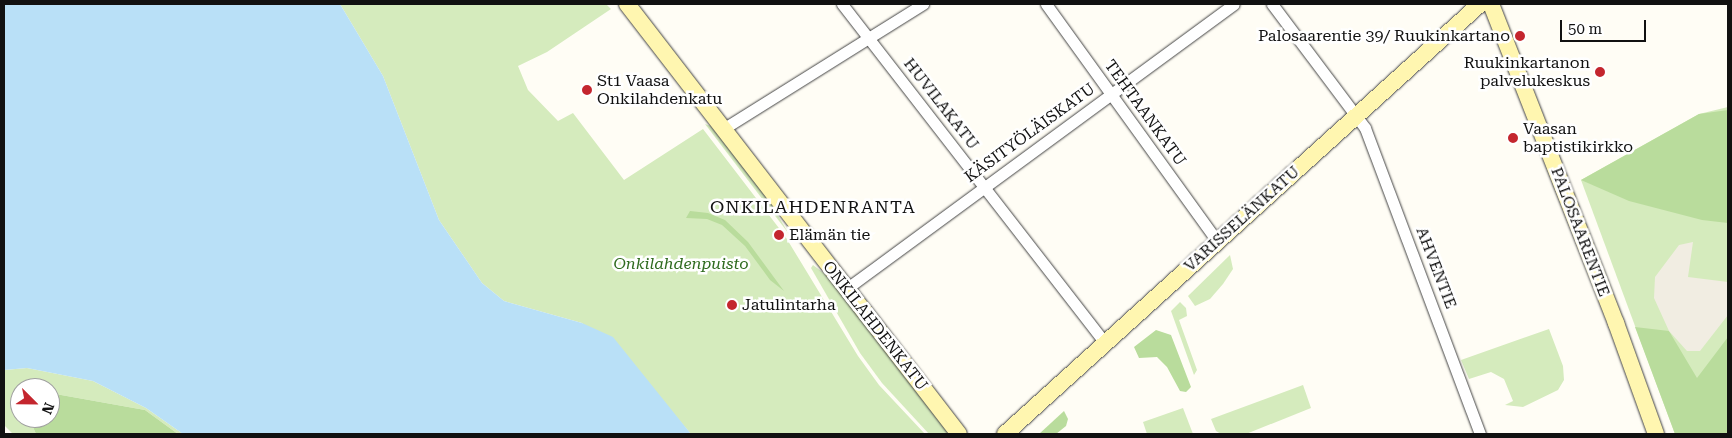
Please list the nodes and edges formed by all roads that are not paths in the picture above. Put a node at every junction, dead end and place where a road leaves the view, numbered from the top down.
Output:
1 (627, 4) edge
2 (842, 4) edge
3 (923, 4) edge
4 (1046, 4) edge
5 (1234, 4) edge
6 (1272, 4) edge
7 (1480, 4) edge
8 (1491, 4) edge
9 (869, 38) junction
10 (1111, 94) junction
11 (1355, 116) junction
12 (723, 129) junction
13 (984, 187) junction
14 (1217, 241) junction
15 (846, 289) junction
16 (1105, 343) junction
17 (959, 434) edge
18 (1005, 434) edge
19 (1480, 434) edge
20 (1656, 434) edge

1 - 12 main road, ONKILAHDENKATU
2 - 9 street, HUVILAKATU
3 - 9 street
4 - 10 street, TEHTAANKATU
5 - 10 street, KÄSITYÖLÄISKATU
6 - 11 street, AHVENTIE
7 - 11 main road, VARISSELÄNKATU
8 - 20 main road, PALOSAARENTIE
9 - 12 street
9 - 13 street, HUVILAKATU
10 - 13 street, KÄSITYÖLÄISKATU
10 - 14 street, TEHTAANKATU
11 - 14 main road, VARISSELÄNKATU
11 - 19 street, AHVENTIE
12 - 15 main road, ONKILAHDENKATU
13 - 15 street, KÄSITYÖLÄISKATU
13 - 16 street, HUVILAKATU
14 - 16 main road, VARISSELÄNKATU
15 - 17 main road, ONKILAHDENKATU
16 - 18 main road, VARISSELÄNKATU

